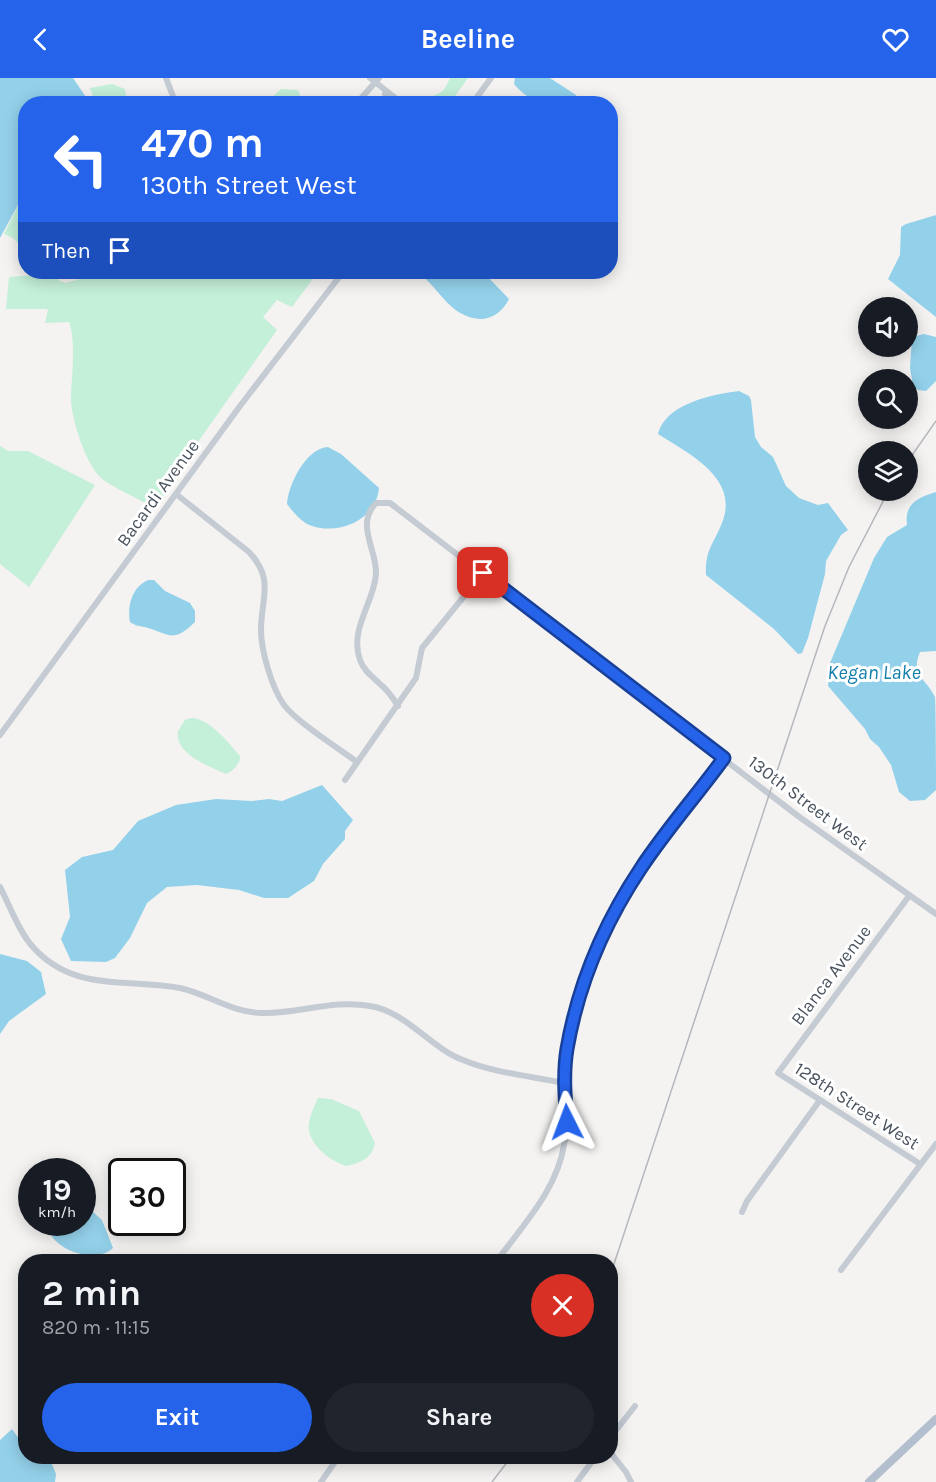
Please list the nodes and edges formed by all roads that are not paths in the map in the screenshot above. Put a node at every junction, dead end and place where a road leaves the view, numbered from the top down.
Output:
1 (491, 78) edge
2 (170, 79) edge
3 (375, 80) edge
4 (174, 96) edge
5 (362, 96) edge
6 (387, 96) edge
7 (394, 96) edge
8 (478, 96) edge
9 (338, 279) edge
10 (176, 494) junction
11 (483, 573) junction
12 (398, 706) junction
13 (0, 735) edge
14 (724, 758) junction
15 (357, 762) junction
16 (345, 780) dead end
17 (0, 887) edge
18 (909, 896) junction
19 (936, 914) edge
20 (778, 1073) joint
21 (564, 1083) junction
22 (820, 1100) junction
23 (936, 1144) edge
24 (920, 1164) junction
25 (742, 1212) dead end
26 (502, 1254) edge
27 (841, 1270) dead end
28 (635, 1406) dead end
29 (936, 1419) edge
30 (618, 1428) edge
31 (618, 1462) edge
32 (333, 1464) edge
33 (590, 1464) edge
34 (321, 1482) edge
35 (577, 1482) edge
36 (631, 1482) edge
37 (869, 1482) edge

1 - 8 street
2 - 4 street
3 - 5 street
3 - 6 street
3 - 7 street
9 - 10 street, Bacardi Avenue
10 - 13 street, Bacardi Avenue
10 - 15 street
11 - 12 street
11 - 12 street, 130th Street West
11 - 14 street, 130th Street West
12 - 15 street
14 - 18 street, 130th Street West
14 - 21 street
15 - 16 street
17 - 21 street
18 - 19 street, 130th Street West
18 - 20 street, Blanca Avenue
20 - 22 street, 128th Street West
21 - 26 street
22 - 24 street, 128th Street West
22 - 25 street
23 - 24 street
24 - 27 street
28 - 30 street
29 - 37 main road
31 - 36 street
32 - 34 street
33 - 35 street

